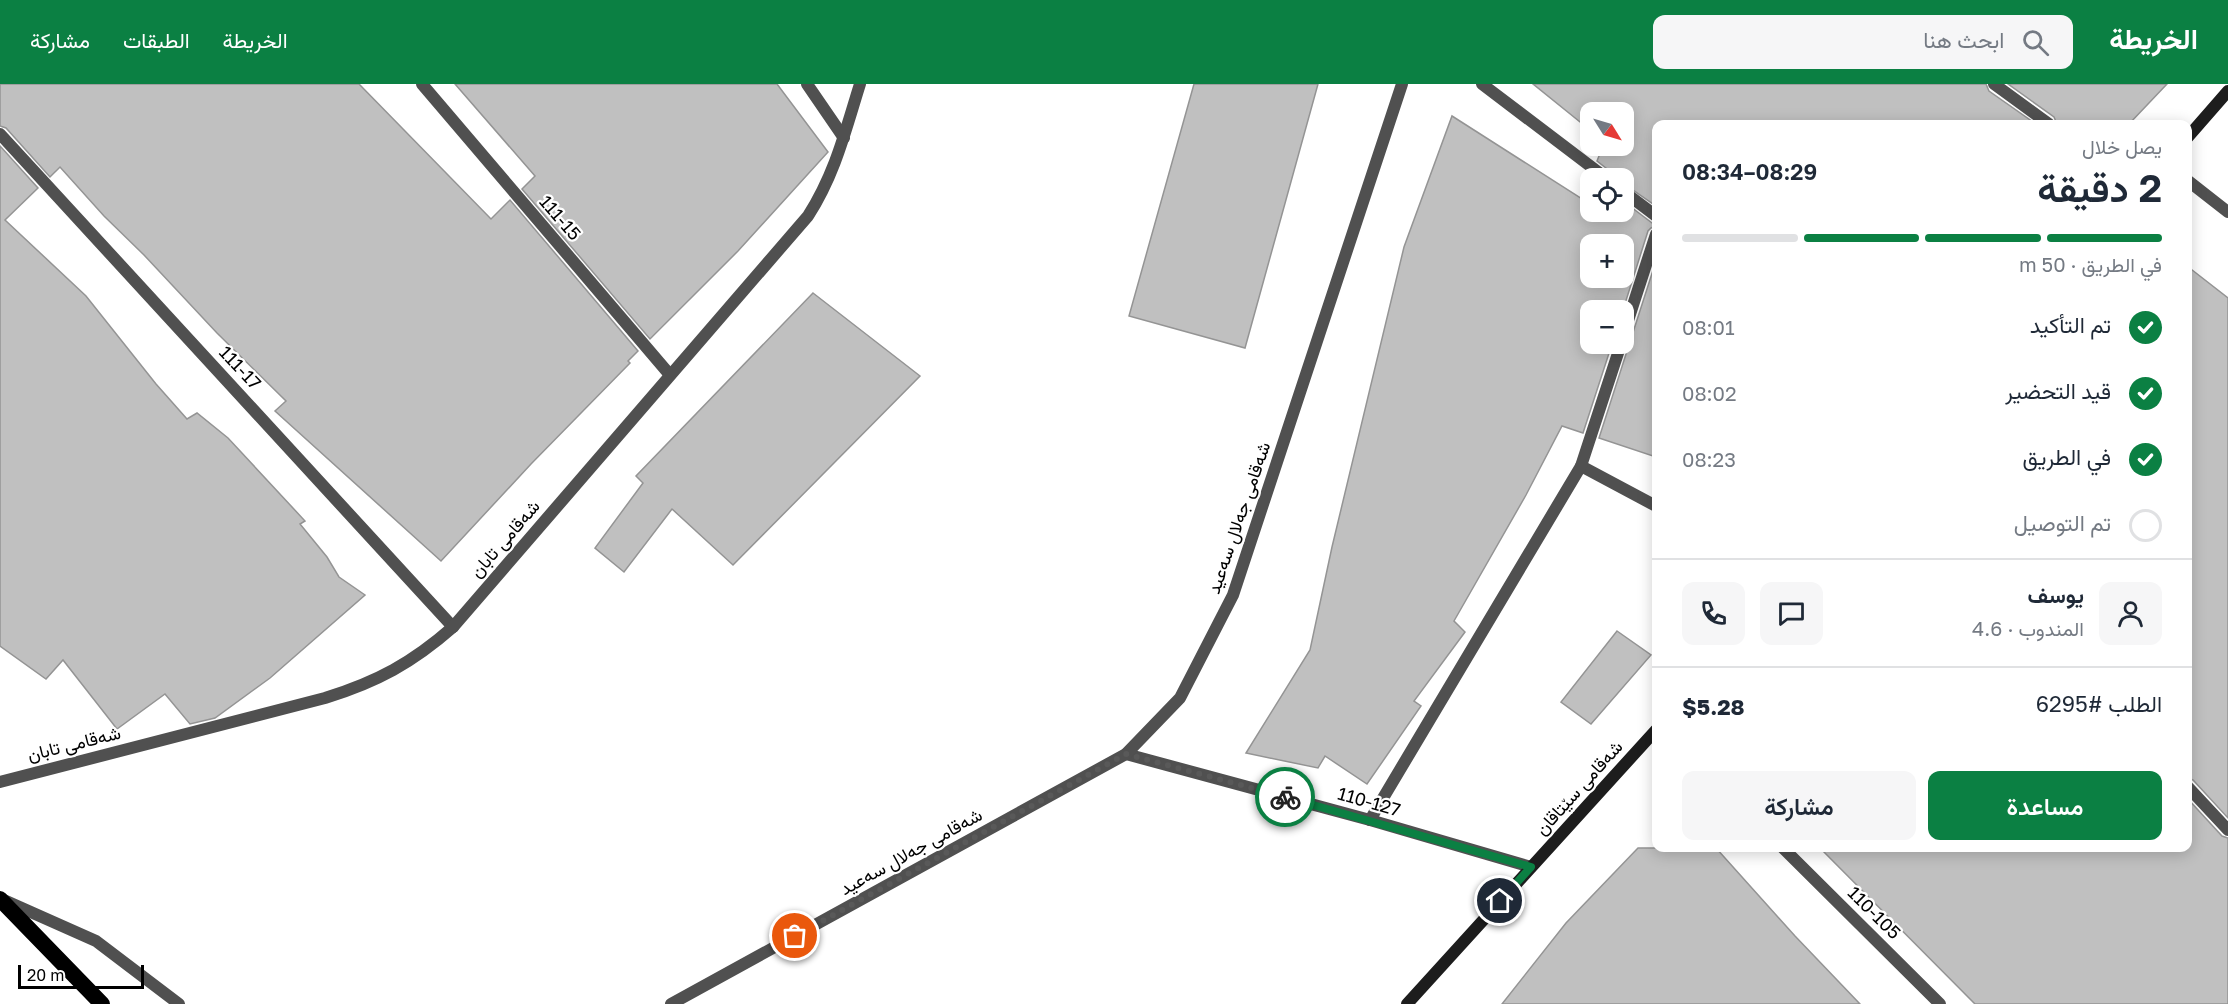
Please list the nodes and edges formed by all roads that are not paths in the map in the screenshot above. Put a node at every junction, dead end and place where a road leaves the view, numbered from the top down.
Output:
1 (422, 84) edge
2 (807, 84) edge
3 (860, 84) edge
4 (1402, 84) edge
5 (1482, 84) edge
6 (1994, 84) edge
7 (2228, 91) edge
8 (2044, 120) edge
9 (2192, 132) edge
10 (0, 134) edge
11 (844, 138) junction
12 (1593, 168) edge
13 (2192, 184) edge
14 (1634, 199) edge
15 (2228, 212) edge
16 (1652, 213) edge
17 (1652, 246) edge
18 (1634, 302) edge
19 (1618, 354) edge
20 (670, 375) junction
21 (1581, 466) junction
22 (1652, 504) edge
23 (453, 627) junction
24 (1652, 734) edge
25 (1126, 754) junction
26 (0, 782) edge
27 (2192, 791) edge
28 (1370, 820) junction
29 (2228, 830) edge
30 (1787, 852) edge
31 (1531, 867) junction
32 (0, 899) edge
33 (102, 1004) edge
34 (179, 1004) edge
35 (671, 1004) edge
36 (1407, 1004) edge
37 (1940, 1004) edge

1 - 20 street, 111-15
2 - 11 street
3 - 11 street, شەقامی تابان
4 - 25 street, شەقامی جەلال سەعید
5 - 12 street
6 - 8 street
7 - 9 main road
10 - 23 street, 111-17
11 - 20 street, شەقامی تابان
13 - 15 street
14 - 16 street
17 - 18 street
19 - 21 street
20 - 23 street, شەقامی تابان
21 - 22 street
21 - 28 street
23 - 26 street, شەقامی تابان
24 - 31 main road, شەقامی سێتاقان
25 - 28 street, 110-127
25 - 35 street, شەقامی جەلال سەعید
27 - 29 street
28 - 31 street, 110-127
30 - 37 street, 110-105
31 - 36 main road, شەقامی سێتاقان
32 - 33 highway
32 - 34 street

